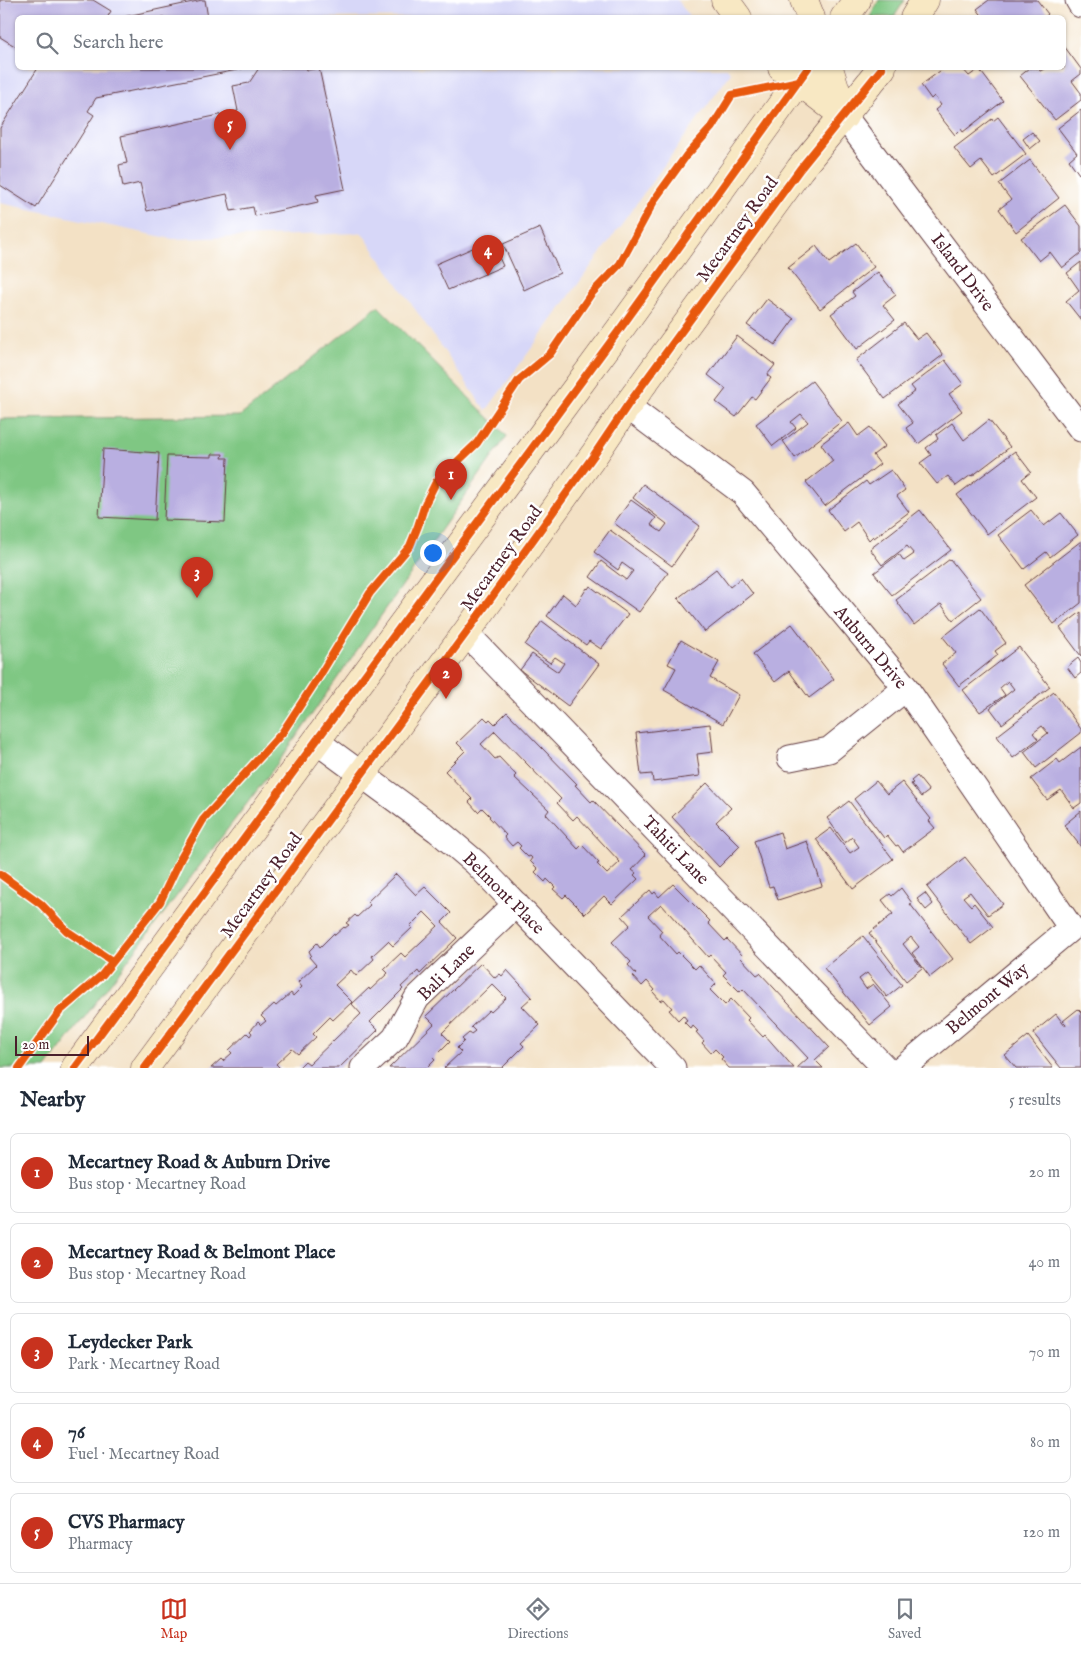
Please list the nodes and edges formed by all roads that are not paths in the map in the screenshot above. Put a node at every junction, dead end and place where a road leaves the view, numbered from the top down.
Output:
1 (725, 0) edge
2 (804, 0) edge
3 (857, 0) edge
4 (925, 0) edge
5 (1078, 0) edge
6 (1081, 4) edge
7 (736, 15) edge
8 (810, 15) edge
9 (846, 15) edge
10 (916, 15) edge
11 (830, 70) edge
12 (880, 70) edge
13 (796, 72) edge
14 (844, 116) junction
15 (627, 406) junction
16 (1081, 429) edge
17 (466, 633) junction
18 (906, 688) junction
19 (316, 741) junction
20 (790, 758) dead end
21 (361, 774) junction
22 (516, 904) junction
23 (1071, 928) joint
24 (75, 1068) edge
25 (145, 1068) edge
26 (363, 1068) edge
27 (673, 1068) edge
28 (885, 1068) edge
29 (902, 1068) edge

1 - 7 main road
2 - 8 main road
3 - 9 main road
4 - 10 main road
5 - 6 street
11 - 14 main road, Island Drive
12 - 14 main road, Mecartney Road
13 - 14 main road, Island Drive
13 - 19 main road, Mecartney Road
14 - 15 main road, Mecartney Road
14 - 16 street, Island Drive
15 - 17 main road, Mecartney Road
15 - 18 street, Auburn Drive
17 - 21 main road, Mecartney Road
17 - 28 street, Tahiti Lane
18 - 20 street
18 - 23 street, Auburn Drive
19 - 21 street, Belmont Place
19 - 24 main road, Mecartney Road
21 - 22 street, Belmont Place
21 - 25 main road, Mecartney Road
22 - 26 street, Bali Lane
22 - 27 street, Belmont Place
23 - 29 street, Belmont Way

